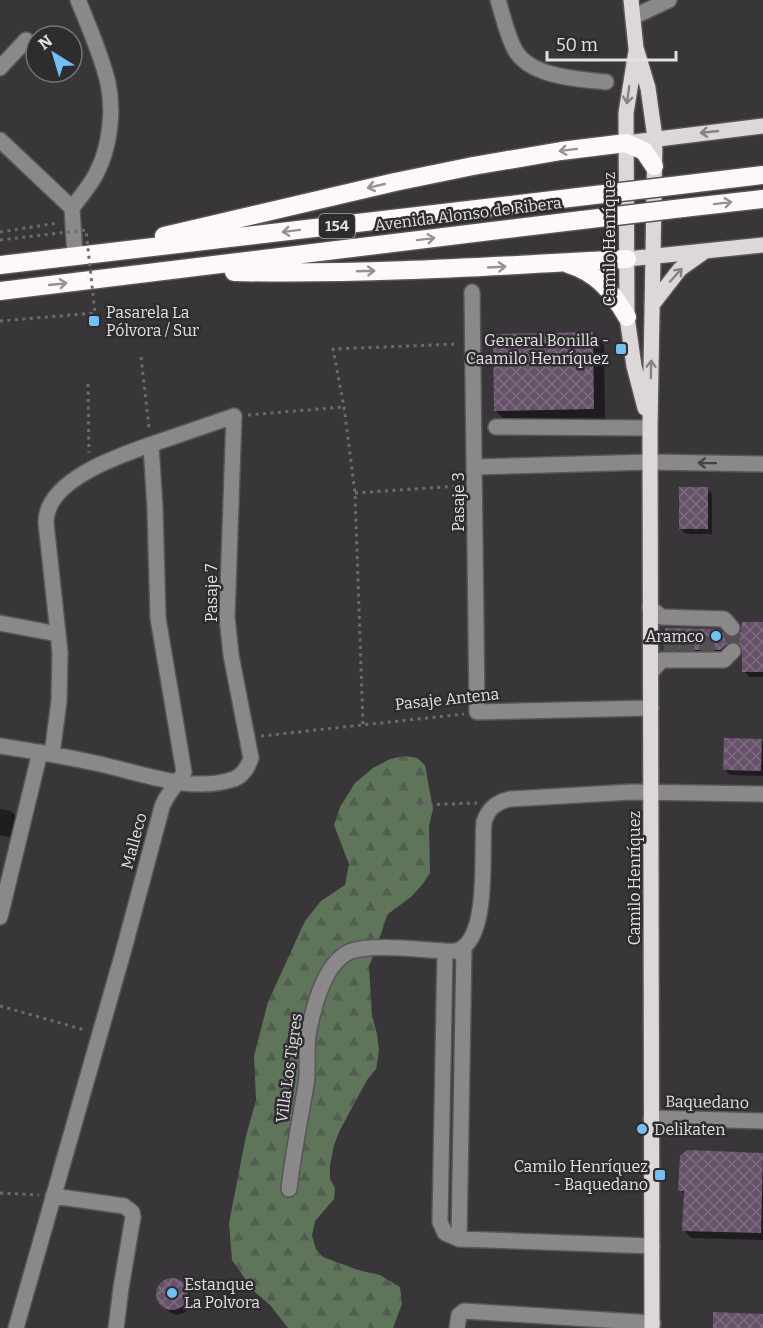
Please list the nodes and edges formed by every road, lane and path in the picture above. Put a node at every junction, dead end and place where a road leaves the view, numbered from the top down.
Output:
1 (78, 0) edge
2 (498, 0) edge
3 (631, 0) edge
4 (669, 0) edge
5 (633, 17) junction
6 (24, 42) edge
7 (636, 48) junction
8 (0, 68) edge
9 (606, 82) dead end
10 (763, 126) edge
11 (655, 138) junction
12 (0, 140) edge
13 (626, 143) junction
14 (654, 166) junction
15 (763, 175) edge
16 (763, 199) edge
17 (69, 215) junction
18 (0, 232) edge
19 (627, 232) junction
20 (0, 240) edge
21 (763, 245) edge
22 (706, 251) junction
23 (95, 254) junction
24 (653, 255) junction
25 (75, 256) junction
26 (627, 259) junction
27 (564, 263) junction
28 (0, 265) edge
29 (118, 277) junction
30 (0, 291) edge
31 (472, 292) dead end
32 (652, 305) junction
33 (627, 317) junction
34 (0, 321) edge
35 (474, 343) junction
36 (141, 357) dead end
37 (88, 384) dead end
38 (344, 407) junction
39 (234, 416) junction
40 (496, 427) dead end
41 (650, 428) junction
42 (151, 445) junction
43 (650, 462) junction
44 (763, 464) edge
45 (476, 467) junction
46 (90, 470) junction
47 (476, 484) junction
48 (355, 493) junction
49 (650, 608) junction
50 (0, 623) edge
51 (732, 628) dead end
52 (58, 634) junction
53 (733, 651) dead end
54 (651, 672) junction
55 (651, 708) junction
56 (477, 712) junction
57 (363, 724) junction
58 (247, 738) junction
59 (0, 746) edge
60 (46, 753) junction
61 (179, 783) junction
62 (652, 792) junction
63 (763, 794) edge
64 (470, 803) dead end
65 (392, 806) dead end
66 (0, 917) edge
67 (464, 946) junction
68 (445, 951) junction
69 (0, 1006) edge
70 (100, 1034) junction
71 (651, 1119) junction
72 (763, 1121) edge
73 (289, 1189) dead end
74 (0, 1193) edge
75 (53, 1196) junction
76 (459, 1239) junction
77 (652, 1246) junction
78 (652, 1326) edge
79 (16, 1328) edge
80 (116, 1328) edge
81 (456, 1328) edge

1 - 17 street
2 - 9 street
3 - 5 main road, Camilo Henríquez
4 - 5 street
5 - 7 main road, Camilo Henríquez
6 - 8 street
7 - 11 main road, Camilo Henríquez
7 -> 13 main road, Camilo Henríquez
10 -> 11 main road
11 - 13 main road
11 - 14 main road, Camilo Henríquez
12 - 17 street
13 - 14 highway
13 - 19 main road, Camilo Henríquez
13 -> 23 highway
14 - 24 main road, Camilo Henríquez
15 -> 23 highway, Avenida Alonso de Ribera / 154, bridge
29 -> 16 highway, Avenida Alonso de Ribera / 154, bridge
17 - 18 path
17 - 25 street
19 - 24 main road
19 - 26 main road, Camilo Henríquez
20 - 34 path, bridge
21 - 22 main road
22 - 24 main road
32 -> 22 main road
23 - 25 highway, Avenida Alonso de Ribera / 154
24 - 26 main road
24 - 32 main road, Camilo Henríquez
25 - 28 highway, Avenida Alonso de Ribera / 154
26 - 27 highway
26 - 33 main road, Camilo Henríquez
29 -> 27 highway
27 - 33 highway
30 -> 29 highway, Avenida Alonso de Ribera / 154
31 - 35 street, Pasaje 3
41 -> 32 main road, Camilo Henríquez
33 - 41 main road, Camilo Henríquez
35 - 38 path
35 - 45 street, Pasaje 3
36 - 42 path
37 - 46 path
38 - 39 path
38 - 48 path
39 - 42 street
39 - 58 street, Pasaje 7
40 - 41 street
41 - 43 main road, Camilo Henríquez
42 - 46 street
42 - 61 street, Malleco
44 -> 43 street
43 - 45 street
43 - 49 main road, Camilo Henríquez
45 - 47 street, Pasaje 3
46 - 52 street
47 - 48 path
47 - 56 street, Pasaje 3
48 - 57 path
49 - 51 street
49 - 54 main road, Camilo Henríquez
50 - 52 street
52 - 60 street
53 - 54 street
54 - 55 main road, Camilo Henríquez
55 - 56 street, Pasaje Antena
55 - 62 main road, Camilo Henríquez
56 - 57 path, Pasaje Antena
57 - 58 path, Pasaje Antena
58 - 61 street, Pasaje 7
59 - 60 street
60 - 61 street
60 - 66 street
61 - 70 street, Malleco
62 - 63 street
62 - 67 street
62 - 71 main road, Camilo Henríquez
64 - 65 path
67 - 68 street, Villa Los Tigres
67 - 76 street
68 - 73 street, Villa Los Tigres
68 - 76 street
69 - 70 path
70 - 75 street, Malleco
71 - 72 street, Baquedano
71 - 77 main road, Camilo Henríquez
74 - 75 path
75 - 79 street, Malleco
75 - 80 street
76 - 77 street
77 - 78 main road, Camilo Henríquez
78 - 81 street

